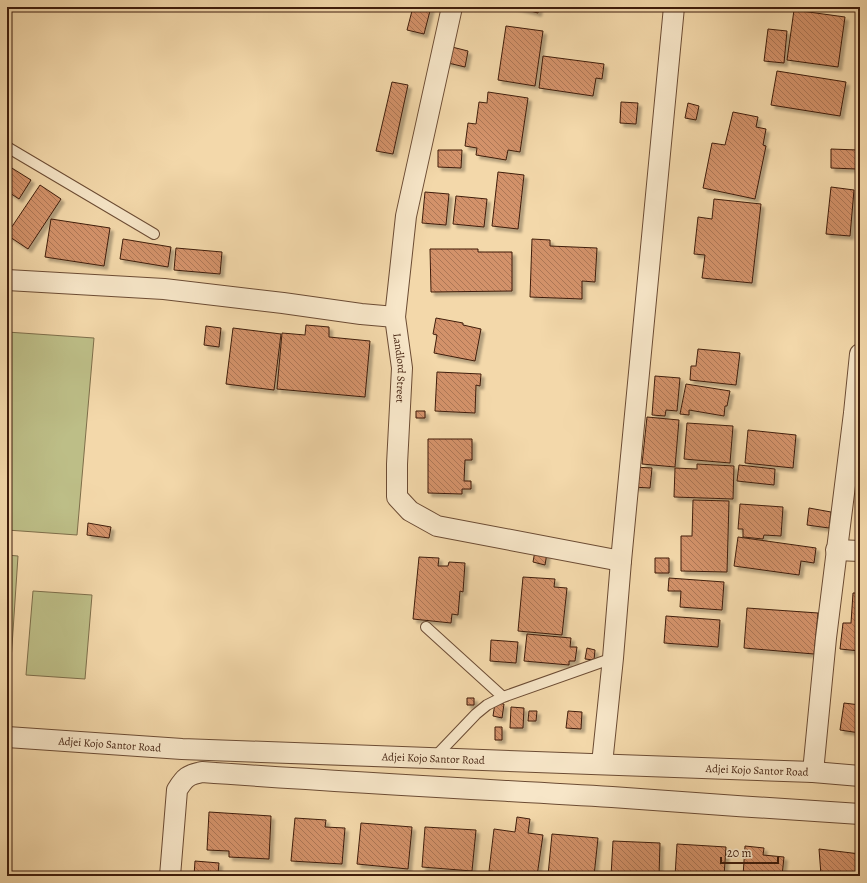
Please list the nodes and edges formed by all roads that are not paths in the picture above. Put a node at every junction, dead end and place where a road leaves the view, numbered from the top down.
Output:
1 (452, 7) edge
2 (674, 7) edge
3 (7, 147) edge
4 (154, 234) dead end
5 (7, 280) edge
6 (395, 316) junction
7 (860, 354) edge
8 (836, 550) junction
9 (860, 551) edge
10 (621, 562) junction
11 (426, 627) dead end
12 (613, 658) junction
13 (503, 697) junction
14 (7, 737) edge
15 (434, 758) junction
16 (602, 764) junction
17 (813, 772) junction
18 (860, 776) edge
19 (860, 814) edge
20 (170, 876) edge

1 - 6 street, Landlord Street
2 - 10 street
3 - 4 lane
5 - 6 street
6 - 10 street, Landlord Street
7 - 8 street
8 - 9 street
8 - 17 street
10 - 12 street
11 - 13 lane
12 - 13 lane
12 - 16 street
13 - 15 lane
14 - 15 street, Adjei Kojo Santor Road
15 - 16 street, Adjei Kojo Santor Road
16 - 17 street, Adjei Kojo Santor Road
17 - 18 street, Adjei Kojo Santor Road
19 - 20 street

